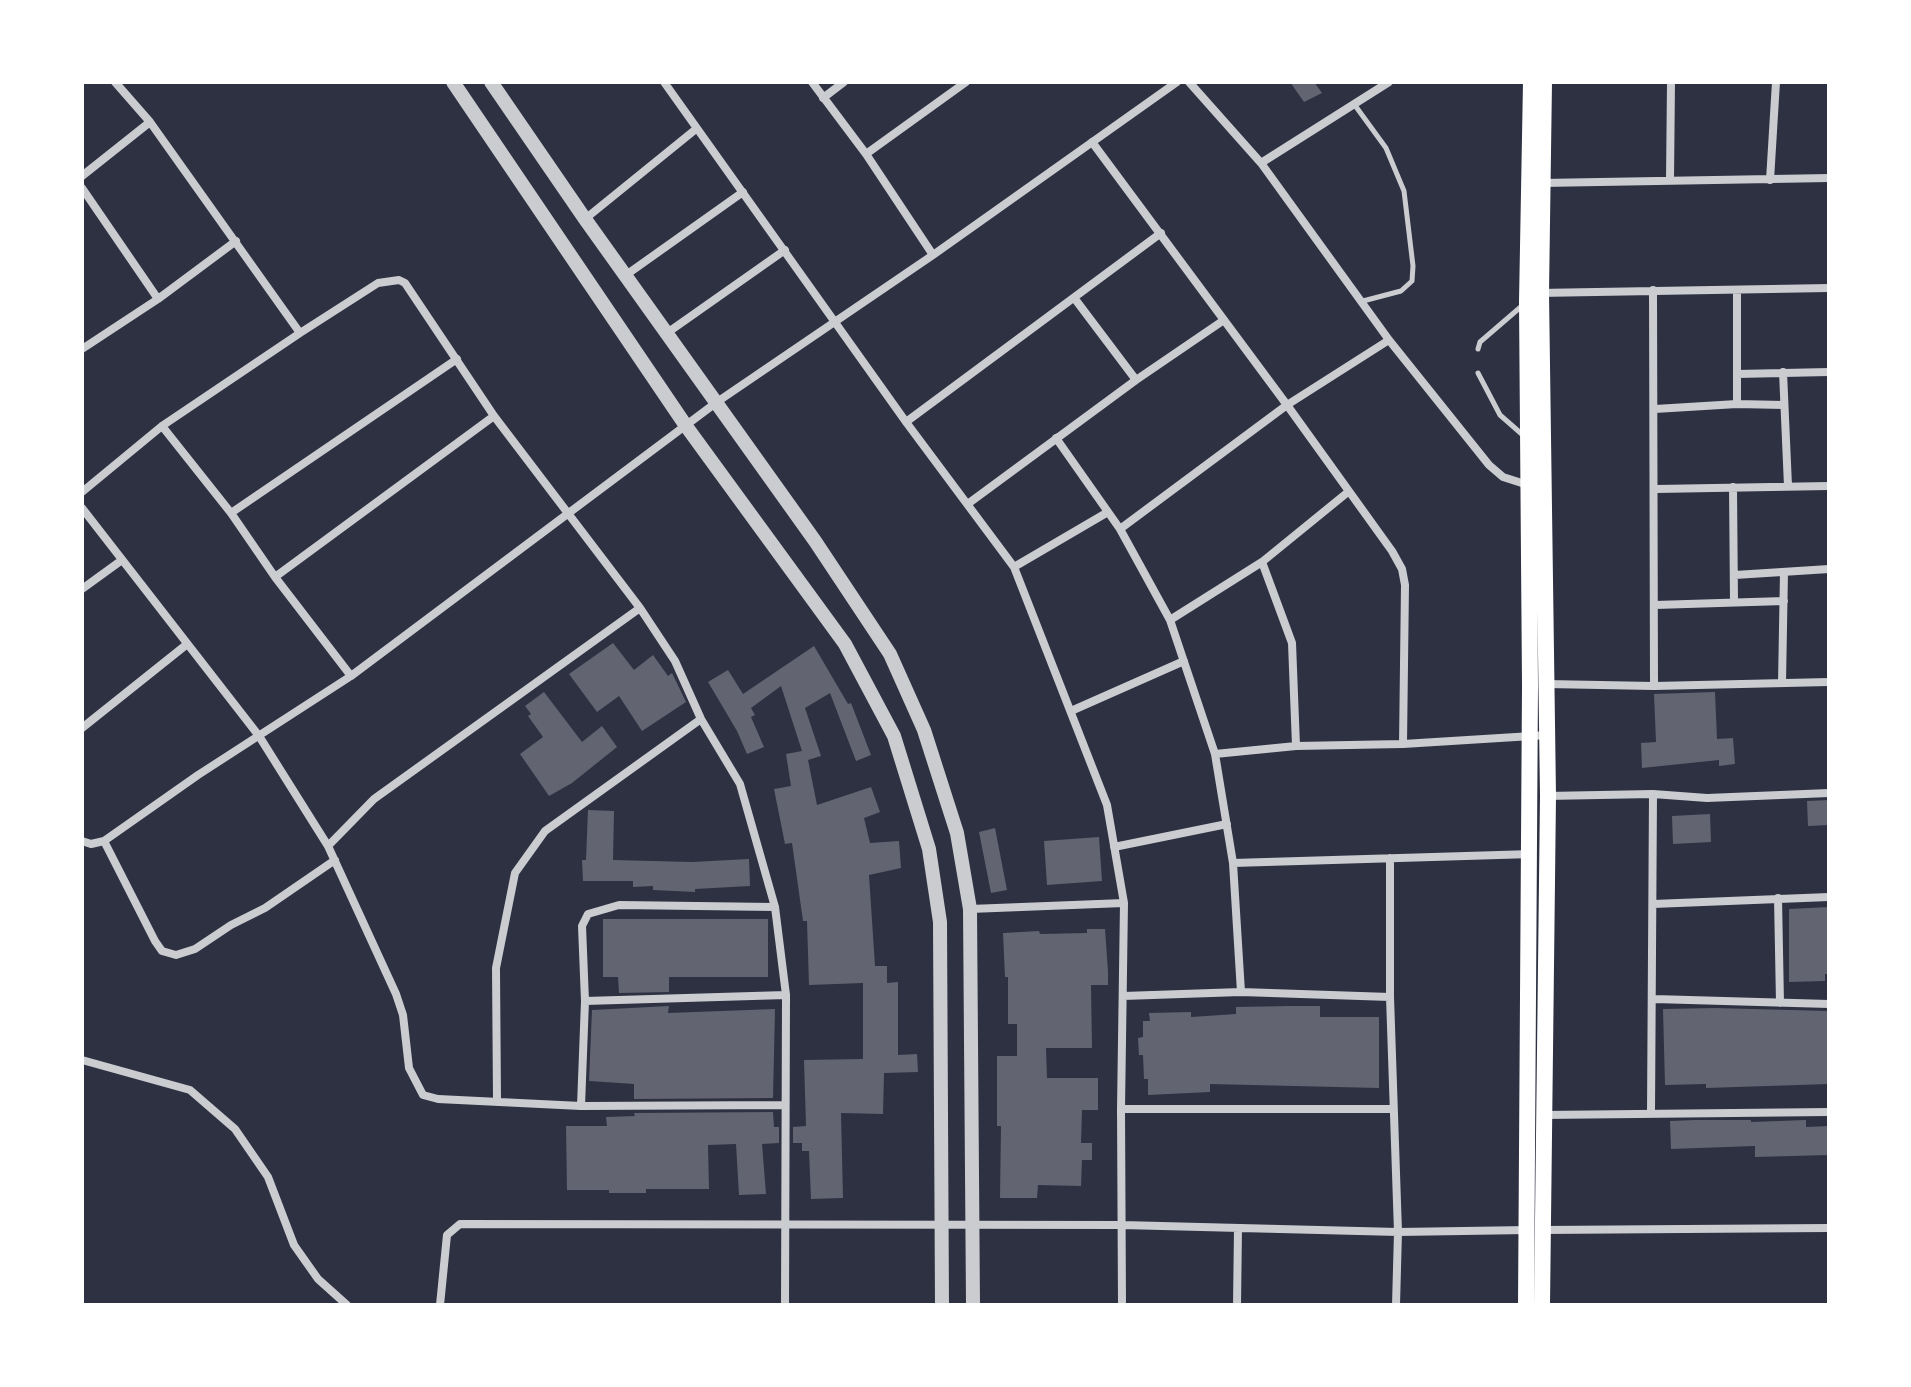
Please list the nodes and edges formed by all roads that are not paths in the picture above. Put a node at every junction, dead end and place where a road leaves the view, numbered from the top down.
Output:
1 (115, 82) edge
2 (453, 82) edge
3 (491, 82) edge
4 (664, 82) edge
5 (812, 82) edge
6 (844, 82) edge
7 (966, 82) edge
8 (1177, 82) edge
9 (1189, 82) edge
10 (1389, 82) edge
11 (1531, 82) edge
12 (1544, 82) edge
13 (1671, 82) edge
14 (1776, 82) edge
15 (823, 98) junction
16 (1354, 104) junction
17 (150, 122) junction
18 (696, 129) junction
19 (1092, 142) junction
20 (866, 154) junction
21 (1261, 163) junction
22 (82, 176) edge
23 (1829, 178) edge
24 (1670, 180) junction
25 (1770, 180) junction
26 (1537, 183) junction
27 (82, 188) edge
28 (743, 192) junction
29 (585, 219) junction
30 (1161, 233) junction
31 (236, 241) junction
32 (785, 250) junction
33 (933, 255) junction
34 (626, 275) junction
35 (1829, 288) edge
36 (1653, 290) junction
37 (1737, 290) junction
38 (1532, 296) junction
39 (158, 299) junction
40 (1075, 299) junction
41 (1363, 301) junction
42 (1224, 320) junction
43 (835, 321) junction
44 (300, 333) junction
45 (667, 333) junction
46 (1389, 340) junction
47 (83, 345) edge
48 (1478, 349) dead end
49 (457, 359) junction
50 (1783, 372) junction
51 (1829, 372) edge
52 (1478, 373) dead end
53 (1737, 374) junction
54 (1136, 380) junction
55 (717, 402) junction
56 (1737, 404) junction
57 (1287, 405) junction
58 (1784, 405) junction
59 (1655, 409) junction
60 (494, 416) junction
61 (906, 422) junction
62 (162, 426) junction
63 (686, 426) junction
64 (1056, 438) junction
65 (1529, 441) junction
66 (1538, 486) junction
67 (1788, 486) junction
68 (1829, 486) edge
69 (1733, 487) junction
70 (1656, 489) junction
71 (82, 492) edge
72 (1348, 492) junction
73 (969, 503) junction
74 (82, 508) edge
75 (1108, 512) junction
76 (231, 513) junction
77 (570, 513) junction
78 (1120, 529) junction
79 (122, 560) junction
80 (1262, 562) junction
81 (1014, 567) junction
82 (1829, 569) edge
83 (1784, 572) junction
84 (1735, 575) junction
85 (275, 577) junction
86 (82, 589) edge
87 (1784, 601) junction
88 (1734, 602) junction
89 (1655, 605) junction
90 (640, 608) junction
91 (1170, 620) junction
92 (186, 645) junction
93 (1184, 661) junction
94 (351, 676) junction
95 (1829, 682) edge
96 (1782, 683) junction
97 (1539, 685) junction
98 (1654, 686) junction
99 (1071, 711) junction
100 (701, 719) junction
101 (82, 728) edge
102 (1530, 735) junction
103 (1548, 735) junction
104 (259, 736) junction
105 (1403, 744) junction
106 (1296, 746) junction
107 (1215, 754) junction
108 (1829, 793) edge
109 (1653, 794) junction
110 (1529, 796) junction
111 (1548, 796) junction
112 (1227, 824) junction
113 (82, 841) edge
114 (104, 841) junction
115 (328, 846) junction
116 (1114, 847) junction
117 (1538, 853) junction
118 (1390, 858) junction
119 (335, 860) junction
120 (1233, 863) junction
121 (1829, 897) edge
122 (1778, 898) junction
123 (1124, 903) junction
124 (1653, 904) junction
125 (775, 907) junction
126 (970, 909) junction
127 (1241, 992) junction
128 (786, 995) junction
129 (1123, 996) junction
130 (1390, 997) junction
131 (1654, 999) junction
132 (585, 1001) junction
133 (1780, 1003) junction
134 (1829, 1004) edge
135 (82, 1060) edge
136 (497, 1100) junction
137 (785, 1105) junction
138 (581, 1106) junction
139 (1121, 1109) junction
140 (1393, 1109) junction
141 (1651, 1112) junction
142 (1829, 1112) edge
143 (1536, 1115) junction
144 (786, 1224) junction
145 (943, 1224) junction
146 (974, 1225) junction
147 (1122, 1225) junction
148 (1238, 1228) junction
149 (1829, 1228) edge
150 (1535, 1230) junction
151 (1398, 1232) junction
152 (347, 1305) edge
153 (440, 1305) edge
154 (785, 1305) edge
155 (942, 1305) edge
156 (973, 1305) edge
157 (1122, 1305) edge
158 (1237, 1305) edge
159 (1396, 1305) edge
160 (1526, 1305) edge
161 (1542, 1305) edge

1 - 17 street
2 - 63 street
3 - 29 street
4 - 18 street
5 - 15 street
6 - 15 street
7 - 20 street
8 - 19 street
9 - 21 street
10 - 16 street
11 - 26 main road
12 - 26 main road
13 - 24 street
14 - 25 street
15 - 20 street
16 - 21 street
16 - 41 lane
17 - 22 street
17 - 31 street
18 - 28 street
18 - 29 street
19 - 30 street
19 - 33 street
20 - 33 street
21 - 41 street
23 - 25 street
24 - 25 street
24 - 26 street
26 - 38 main road
27 - 39 street
28 - 32 street
28 - 34 street
29 - 34 street
30 - 40 street
30 - 42 street
31 - 39 street
31 - 44 street
32 - 43 street
32 - 45 street
33 - 43 street
34 - 45 street
35 - 37 street
36 - 37 street
36 - 38 street
36 - 59 street
37 - 53 street
38 - 48 lane
38 - 65 main road
38 - 66 main road
39 - 47 street
40 - 54 street
40 - 61 street
41 - 46 street
42 - 54 street
42 - 57 street
43 - 55 street
43 - 61 street
44 - 49 street
44 - 62 street
45 - 55 street
46 - 57 street
46 - 66 street
49 - 60 street
49 - 76 street
50 - 51 street
50 - 53 street
50 - 58 street
52 - 65 lane
53 - 56 street
54 - 64 street
55 - 63 street
55 - 126 street
56 - 58 street
56 - 59 street
57 - 72 street
57 - 78 street
58 - 67 street
59 - 70 street
60 - 77 street
60 - 85 street
61 - 73 street
62 - 71 street
62 - 76 street
63 - 77 street
63 - 145 street
64 - 73 street
64 - 75 street
65 - 66 main road
66 - 97 main road
67 - 68 street
67 - 69 street
69 - 70 street
69 - 84 street
70 - 89 street
72 - 80 street
72 - 105 street
73 - 81 street
74 - 79 street
75 - 78 street
75 - 81 street
76 - 85 street
77 - 90 street
77 - 94 street
78 - 91 street
79 - 86 street
79 - 92 street
80 - 91 street
80 - 106 street
81 - 99 street
82 - 83 street
83 - 84 street
83 - 87 street
84 - 88 street
85 - 94 street
87 - 88 street
87 - 96 street
88 - 89 street
89 - 98 street
90 - 100 street
90 - 115 street
91 - 93 street
92 - 101 street
92 - 104 street
93 - 99 street
93 - 107 street
94 - 104 street
95 - 96 street
96 - 98 street
97 - 98 street
97 - 102 main road
97 - 103 main road
99 - 116 street
100 - 125 street
100 - 136 street
102 - 103 street
102 - 105 street
102 - 110 main road
103 - 111 main road
104 - 114 street
104 - 115 street
105 - 106 street
106 - 107 street
107 - 112 street
108 - 109 street
109 - 111 street
109 - 124 street
110 - 111 street
110 - 117 main road
111 - 117 main road
112 - 116 street
112 - 120 street
113 - 114 street
114 - 119 street
115 - 119 street
116 - 123 street
117 - 118 street
117 - 143 main road
118 - 120 street
118 - 130 street
119 - 136 street
120 - 127 street
121 - 122 street
122 - 124 street
122 - 133 street
123 - 126 street
123 - 129 street
124 - 131 street
125 - 128 street
125 - 132 street
126 - 146 street
127 - 129 street
127 - 130 street
128 - 132 street
128 - 137 street
129 - 139 street
130 - 140 street
131 - 133 street
131 - 141 street
132 - 138 street
133 - 134 street
135 - 152 street
136 - 138 street
137 - 138 street
137 - 144 street
139 - 140 street
139 - 147 street
140 - 151 street
141 - 142 street
141 - 143 street
143 - 150 main road
144 - 145 street
144 - 153 street
144 - 154 street
145 - 146 street
145 - 155 street
146 - 147 street
146 - 156 street
147 - 148 street
147 - 157 street
148 - 151 street
148 - 158 street
149 - 150 street
150 - 151 street
150 - 160 main road
150 - 161 main road
151 - 159 street

